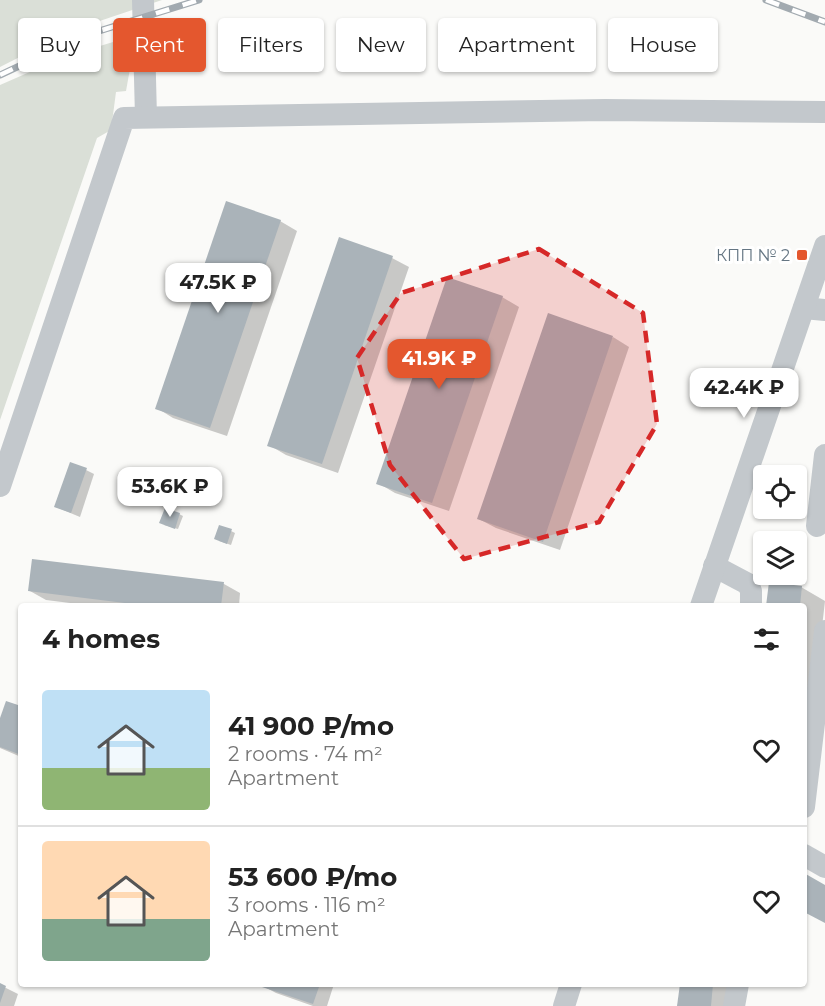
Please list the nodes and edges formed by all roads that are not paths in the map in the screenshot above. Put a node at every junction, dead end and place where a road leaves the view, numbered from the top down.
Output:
1 (143, 0) edge
2 (825, 112) edge
3 (146, 117) junction
4 (825, 246) edge
5 (814, 309) edge
6 (825, 454) edge
7 (0, 486) edge
8 (817, 526) dead end
9 (714, 566) junction
10 (702, 603) edge
11 (751, 603) edge
12 (825, 631) edge
13 (807, 782) edge
14 (807, 857) edge
15 (825, 867) edge
16 (571, 987) edge
17 (737, 987) edge
18 (564, 1006) edge
19 (734, 1006) edge

1 - 3 street
2 - 3 street
3 - 7 street
4 - 5 street
5 - 9 street
6 - 8 street
9 - 10 street
9 - 11 street
12 - 13 street
14 - 15 street
16 - 18 street
17 - 19 street

